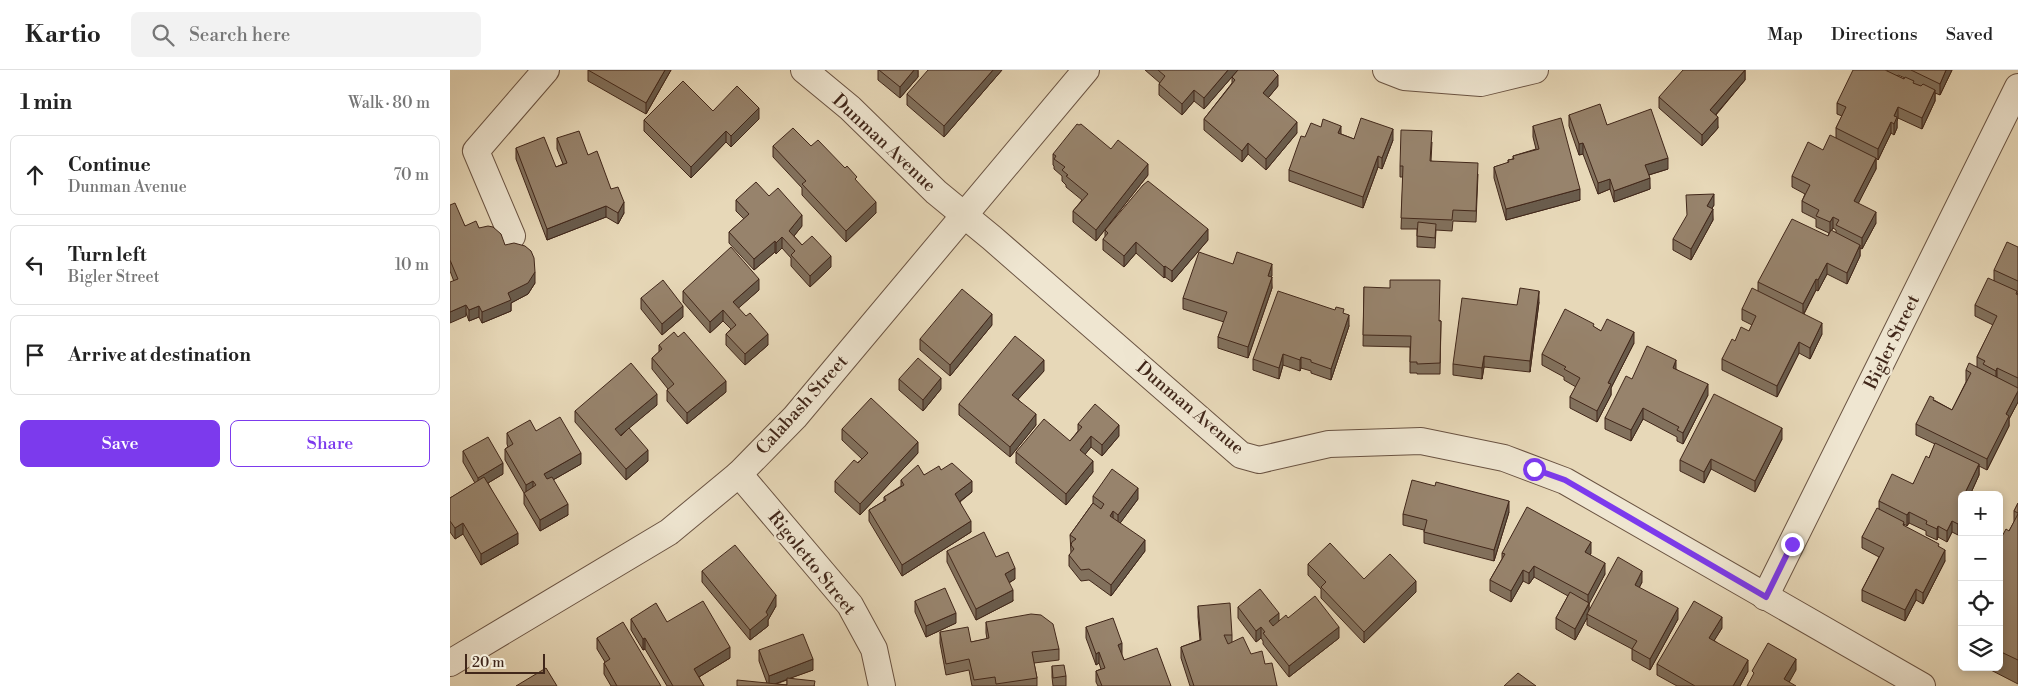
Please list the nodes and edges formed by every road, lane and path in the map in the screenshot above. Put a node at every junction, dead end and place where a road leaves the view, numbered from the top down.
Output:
1 (546, 70) edge
2 (804, 70) edge
3 (1086, 70) edge
4 (1386, 70) edge
5 (1535, 70) edge
6 (2018, 87) edge
7 (964, 216) junction
8 (512, 236) dead end
9 (739, 474) junction
10 (1766, 597) junction
11 (450, 663) edge
12 (882, 686) edge
13 (1922, 686) edge

1 - 8 street
2 - 7 street, Dunman Avenue
3 - 7 street, Calabash Street
4 - 5 street
6 - 10 street, Bigler Street
7 - 9 street, Calabash Street
7 - 10 street, Dunman Avenue
9 - 11 street, Calabash Street
9 - 12 street, Rigoletto Street
10 - 13 street, Dunman Avenue

